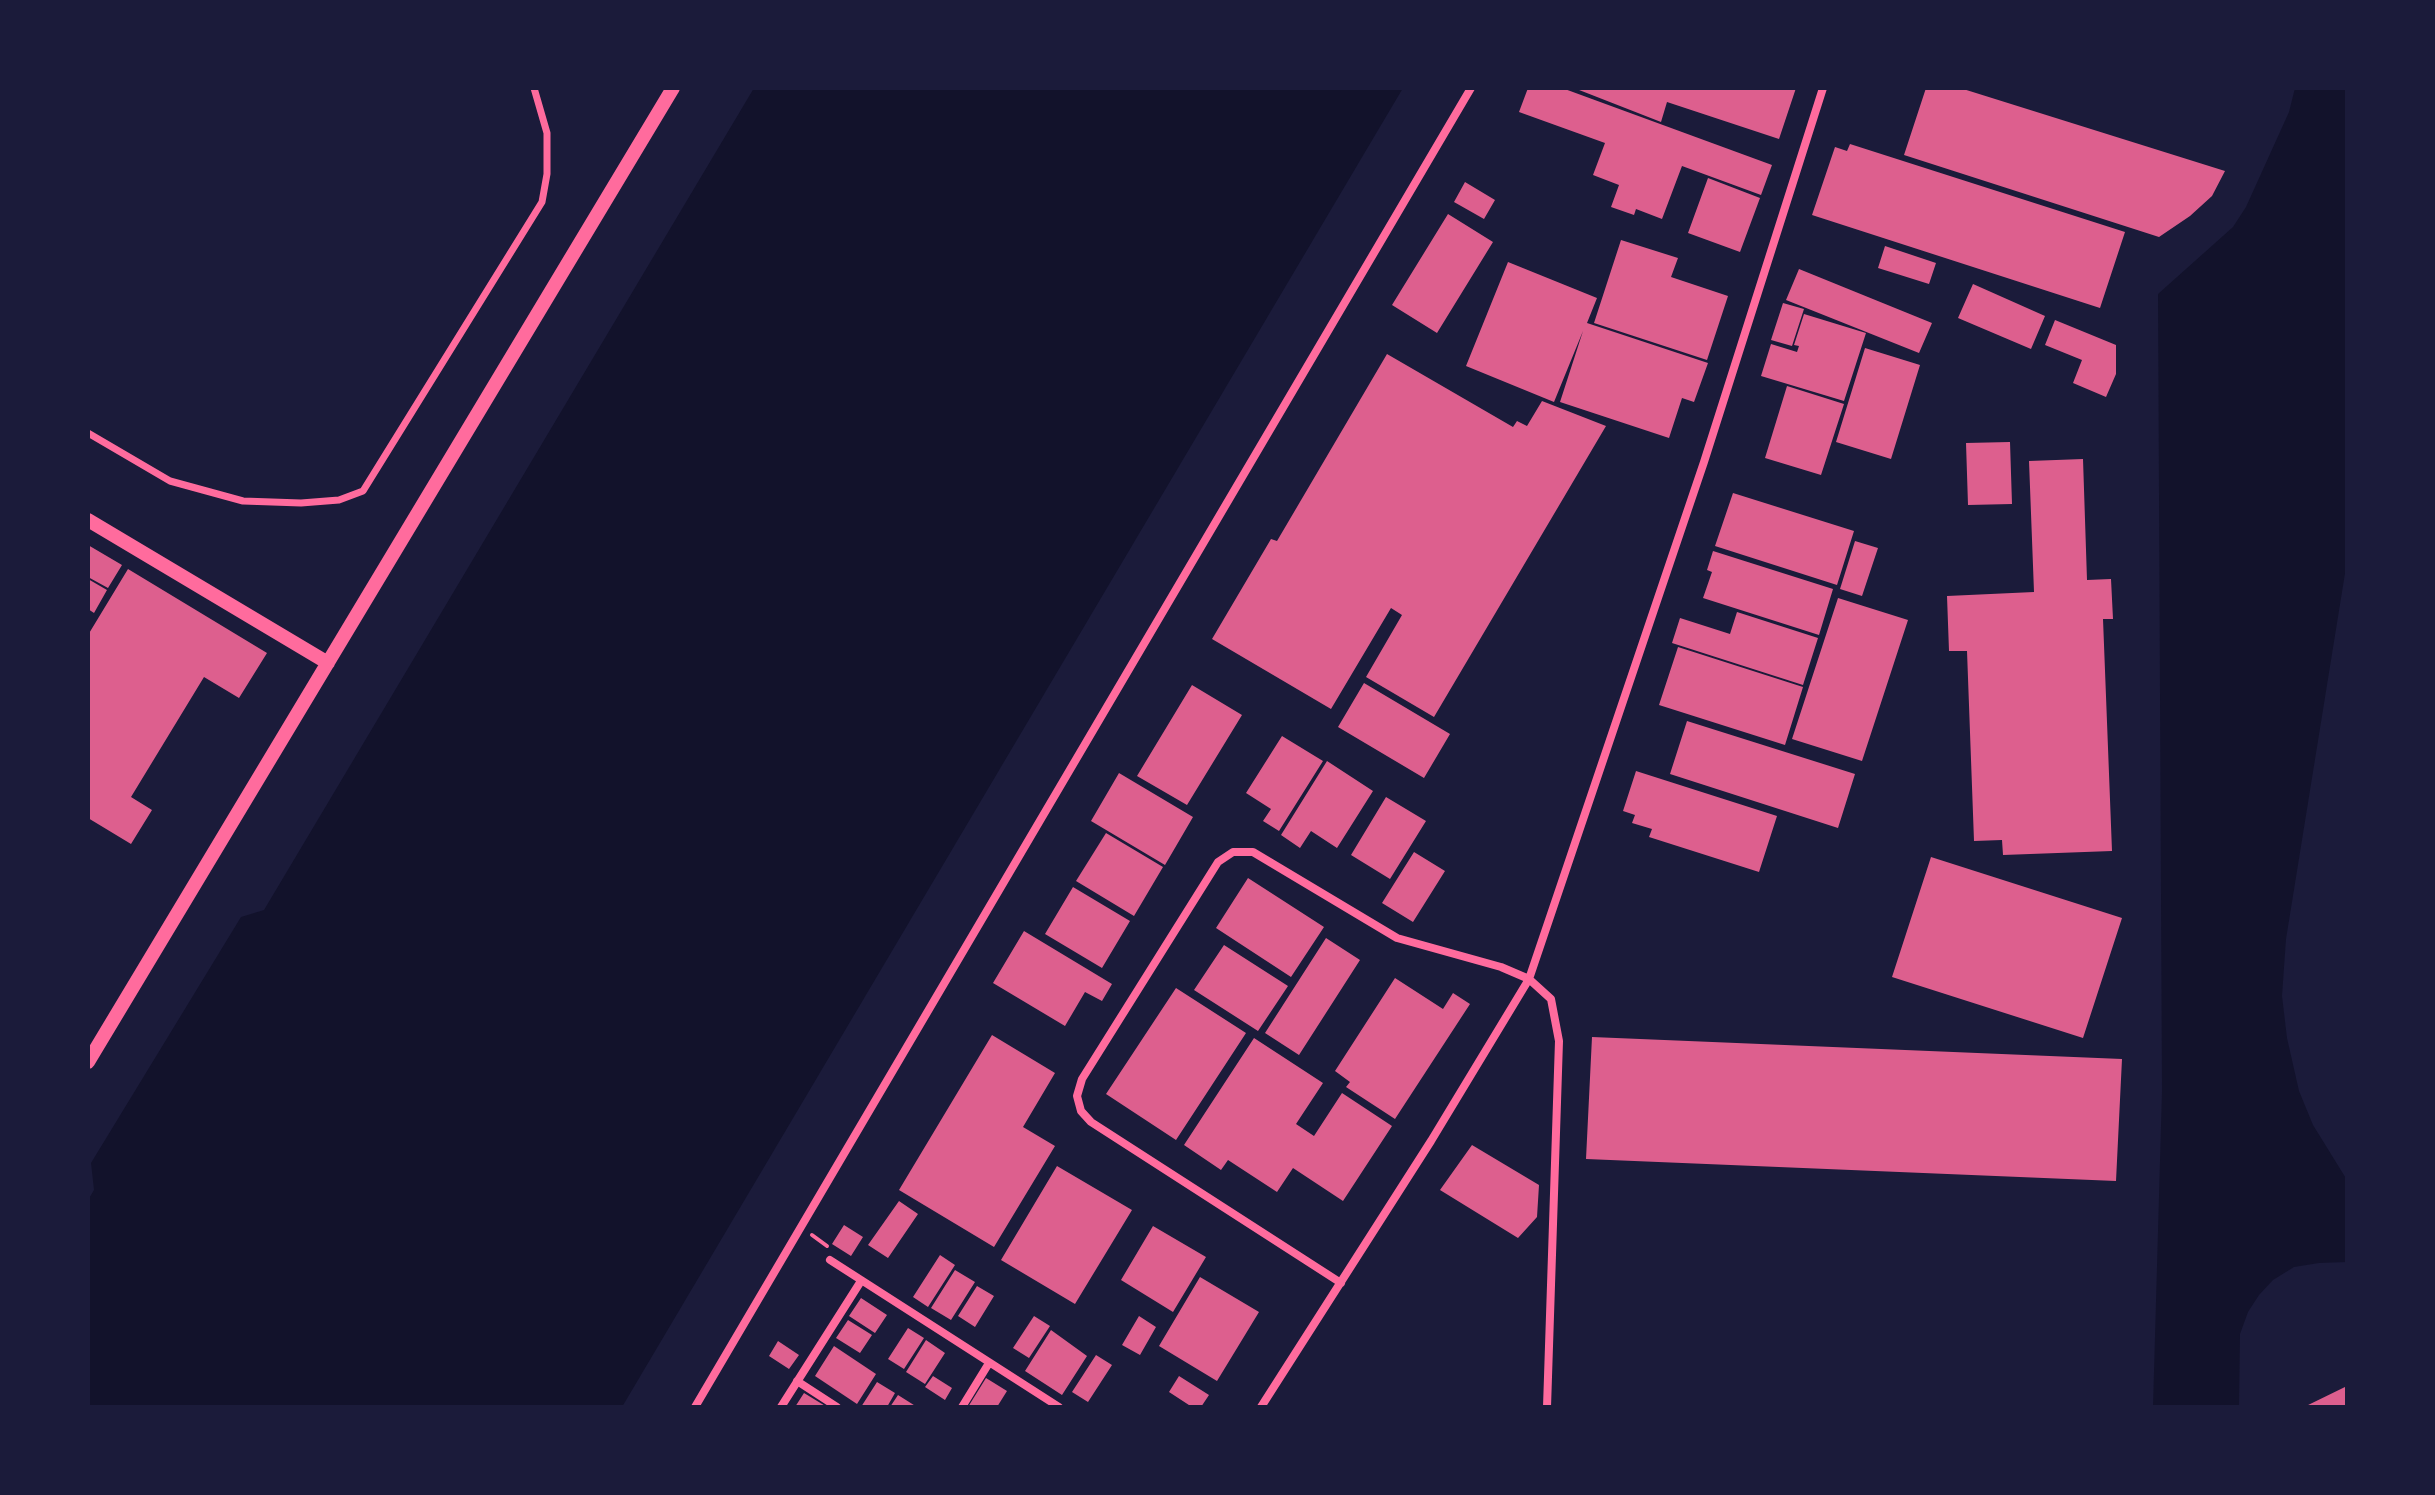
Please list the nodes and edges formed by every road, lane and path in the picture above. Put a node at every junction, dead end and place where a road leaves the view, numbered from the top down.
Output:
1 (534, 88) edge
2 (673, 88) edge
3 (1471, 88) edge
4 (1823, 88) edge
5 (90, 432) edge
6 (88, 520) edge
7 (328, 663) junction
8 (1529, 979) junction
9 (88, 1062) edge
10 (800, 1228) junction
11 (830, 1260) joint
12 (861, 1281) junction
13 (1341, 1283) junction
14 (989, 1363) junction
15 (797, 1381) junction
16 (695, 1407) edge
17 (781, 1407) edge
18 (837, 1407) edge
19 (962, 1407) edge
20 (1059, 1407) edge
21 (1261, 1407) edge
22 (1547, 1407) edge

1 - 5 street
2 - 7 street
3 - 10 street
4 - 8 street
6 - 7 street
7 - 9 street
8 - 13 street
8 - 13 street
8 - 22 street
10 - 11 path
10 - 16 street
11 - 12 street
12 - 14 street
12 - 15 street
13 - 21 street
14 - 19 street
14 - 20 street
15 - 17 street
15 - 18 street

